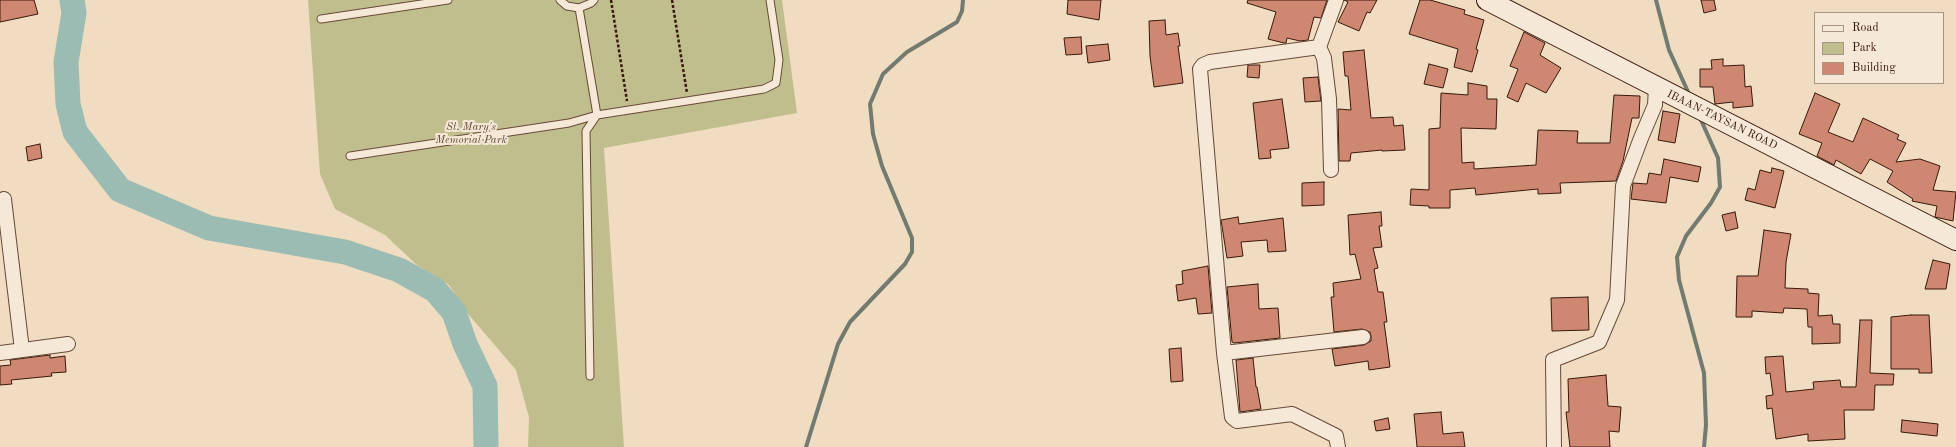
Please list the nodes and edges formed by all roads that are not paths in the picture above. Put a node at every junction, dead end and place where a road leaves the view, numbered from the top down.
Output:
1 (448, 0) edge
2 (560, 0) edge
3 (594, 0) edge
4 (770, 0) edge
5 (1336, 0) edge
6 (1488, 0) edge
7 (580, 8) junction
8 (321, 19) dead end
9 (1319, 47) junction
10 (1656, 87) junction
11 (597, 115) junction
12 (350, 156) dead end
13 (1331, 170) dead end
14 (4, 199) dead end
15 (1956, 240) edge
16 (1363, 337) dead end
17 (68, 344) dead end
18 (22, 350) junction
19 (0, 353) edge
20 (1224, 353) junction
21 (590, 376) dead end
22 (1338, 447) edge
23 (1554, 447) edge

1 - 8 lane
2 - 7 lane
3 - 7 lane
4 - 11 lane
5 - 9 street
6 - 10 main road, IBAAN-TAYSAN ROAD
7 - 11 lane
9 - 13 street
9 - 20 street
10 - 15 main road, IBAAN-TAYSAN ROAD
10 - 23 street
11 - 12 lane
11 - 21 lane
14 - 18 street
16 - 20 street
17 - 18 street
18 - 19 street
20 - 22 street

